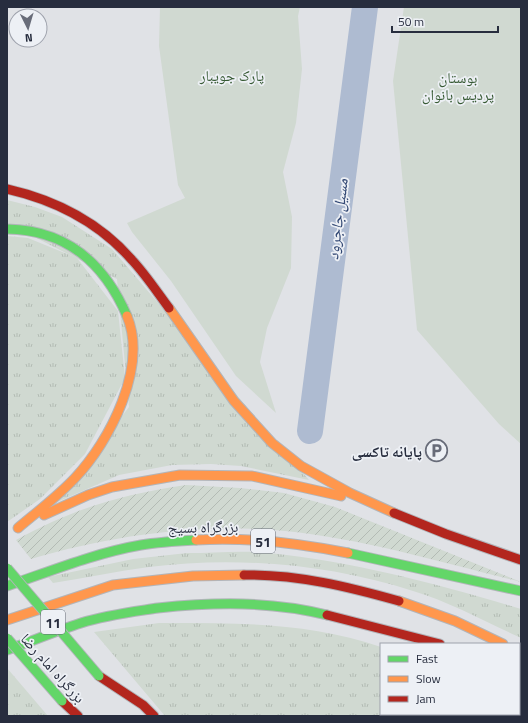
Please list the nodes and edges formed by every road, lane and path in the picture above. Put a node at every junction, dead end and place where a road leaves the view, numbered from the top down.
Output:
1 (7, 189) edge
2 (7, 229) edge
3 (362, 500) junction
4 (18, 528) junction
5 (7, 534) edge
6 (521, 560) edge
7 (7, 568) edge
8 (7, 586) edge
9 (521, 591) edge
10 (7, 620) edge
11 (388, 631) junction
12 (7, 638) edge
13 (405, 643) edge
14 (436, 643) edge
15 (501, 643) edge
16 (7, 650) edge
17 (99, 676) junction
18 (62, 701) junction
19 (123, 705) dead end
20 (69, 716) edge
21 (78, 716) edge
22 (154, 716) edge

1 - 3 highway
2 - 4 highway
3 - 4 highway
3 - 6 highway
4 - 5 highway
7 - 17 highway, بزرگراه امام رضا / 11, bridge
8 - 9 highway, بزرگراه بسیج / 51
10 - 15 highway, 51
11 - 13 highway
11 - 14 highway
11 - 16 highway
12 - 18 highway, بزرگراه امام رضا, bridge
17 - 19 highway, بزرگراه امام رضا / 11
17 - 22 highway
18 - 20 highway
18 - 21 highway, بزرگراه امام رضا

